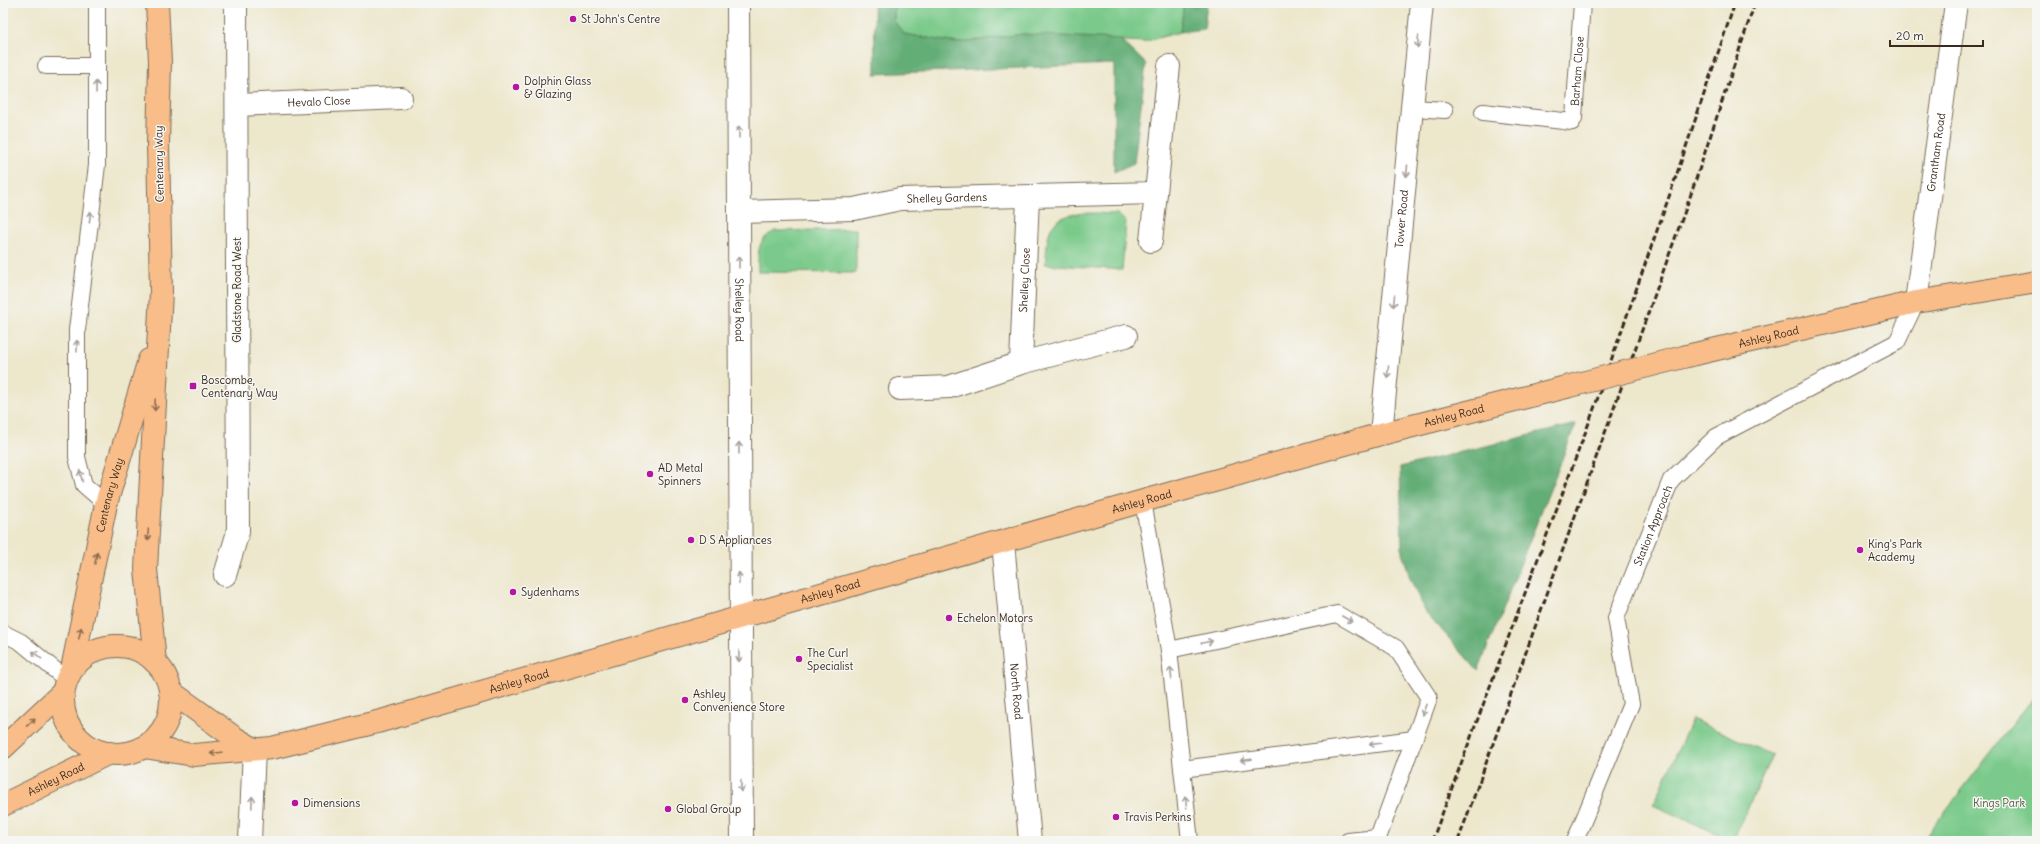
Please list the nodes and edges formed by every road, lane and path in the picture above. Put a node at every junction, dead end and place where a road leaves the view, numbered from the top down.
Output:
1 (97, 3) edge
2 (157, 3) edge
3 (236, 3) edge
4 (738, 3) edge
5 (1422, 3) edge
6 (1582, 3) edge
7 (1956, 3) edge
8 (46, 66) dead end
9 (96, 66) junction
10 (1169, 66) dead end
11 (401, 98) dead end
12 (236, 105) junction
13 (1413, 108) junction
14 (1445, 110) dead end
15 (1483, 112) dead end
16 (1156, 193) junction
17 (1028, 197) junction
18 (739, 212) junction
19 (1151, 241) dead end
20 (2037, 282) edge
21 (1916, 302) junction
22 (159, 324) junction
23 (1126, 336) dead end
24 (1020, 363) junction
25 (900, 389) dead end
26 (1382, 434) junction
27 (1143, 501) junction
28 (106, 504) junction
29 (1002, 542) junction
30 (225, 575) dead end
31 (739, 617) junction
32 (3, 633) edge
33 (1169, 650) junction
34 (155, 662) junction
35 (68, 680) junction
36 (170, 691) junction
37 (1414, 739) junction
38 (144, 747) junction
39 (3, 748) edge
40 (254, 749) junction
41 (109, 753) junction
42 (1182, 769) junction
43 (3, 805) edge
44 (1377, 839) edge
45 (250, 841) edge
46 (742, 841) edge
47 (1030, 841) edge
48 (1190, 841) edge
49 (1348, 841) edge
50 (1575, 841) edge

1 - 9 lane
2 - 22 main road, Centenary Way
3 - 12 street, Gladstone Road West
18 -> 4 street, Shelley Road
5 -> 13 street, Tower Road
6 - 15 lane, Barham Close
7 - 21 street, Grantham Road
8 - 9 lane
28 -> 9 lane
10 - 16 street
11 - 12 street, Hevalo Close
12 - 30 street, Gladstone Road West
13 - 14 lane
13 -> 26 street, Tower Road
16 - 17 street, Shelley Gardens
16 - 19 street
17 - 18 street, Shelley Gardens
17 - 24 street, Shelley Close
31 -> 18 street, Shelley Road
20 - 21 main road, Ashley Road
21 - 26 main road, Ashley Road, bridge
21 - 50 lane, Station Approach
22 - 28 main road, Centenary Way
22 -> 34 main road, Centenary Way
23 - 24 street
24 - 25 street
26 - 27 main road, Ashley Road
27 - 29 main road, Ashley Road
27 - 33 lane
35 -> 28 main road, Centenary Way
29 - 31 main road, Ashley Road
29 - 47 street, North Road
31 - 40 main road, Ashley Road
31 -> 46 street, Shelley Road
35 -> 32 lane
33 -> 37 lane
42 -> 33 lane
34 - 35 main road
34 - 36 main road
39 -> 35 main road
35 - 41 main road
36 - 38 main road
36 - 40 main road
37 -> 42 lane
37 - 44 lane
40 -> 38 main road, Ashley Road
38 - 41 main road
45 -> 40 street
41 - 43 main road, Ashley Road
48 -> 42 lane
44 - 49 lane

